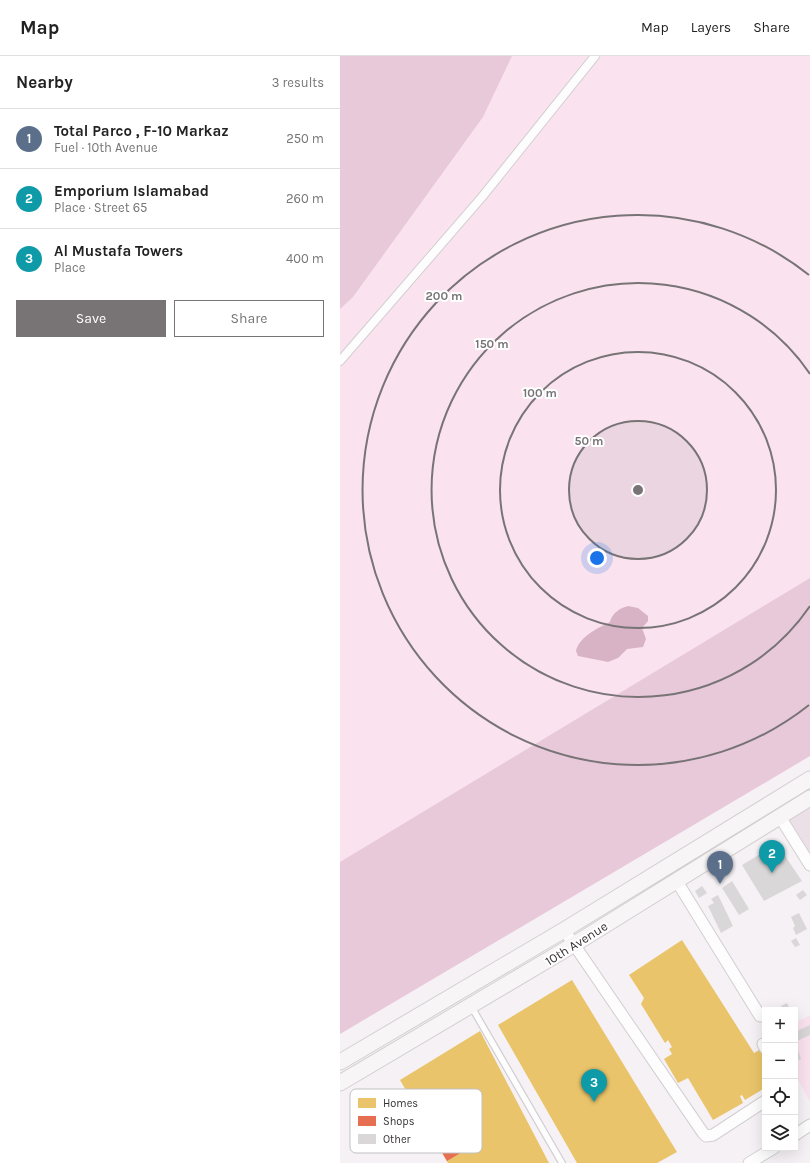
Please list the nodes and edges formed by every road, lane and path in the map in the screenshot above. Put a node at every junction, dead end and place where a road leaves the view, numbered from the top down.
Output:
1 (594, 56) edge
2 (340, 361) edge
3 (810, 779) edge
4 (810, 798) edge
5 (780, 817) junction
6 (810, 865) edge
7 (676, 880) junction
8 (564, 930) junction
9 (574, 945) junction
10 (471, 1006) junction
11 (760, 1016) dead end
12 (340, 1062) edge
13 (340, 1083) edge
14 (762, 1103) edge
15 (810, 1126) edge
16 (798, 1133) edge
17 (769, 1151) edge
18 (562, 1163) edge
19 (749, 1163) edge

1 - 2 street
3 - 8 main road, 10th Avenue
4 - 5 main road, 10th Avenue
5 - 6 street
5 - 7 main road, 10th Avenue
7 - 9 main road, 10th Avenue
7 - 11 street
8 - 9 street
8 - 12 main road, 10th Avenue
9 - 10 main road, 10th Avenue
9 - 14 street
10 - 13 main road, 10th Avenue
10 - 18 lane
15 - 16 street
17 - 19 street

